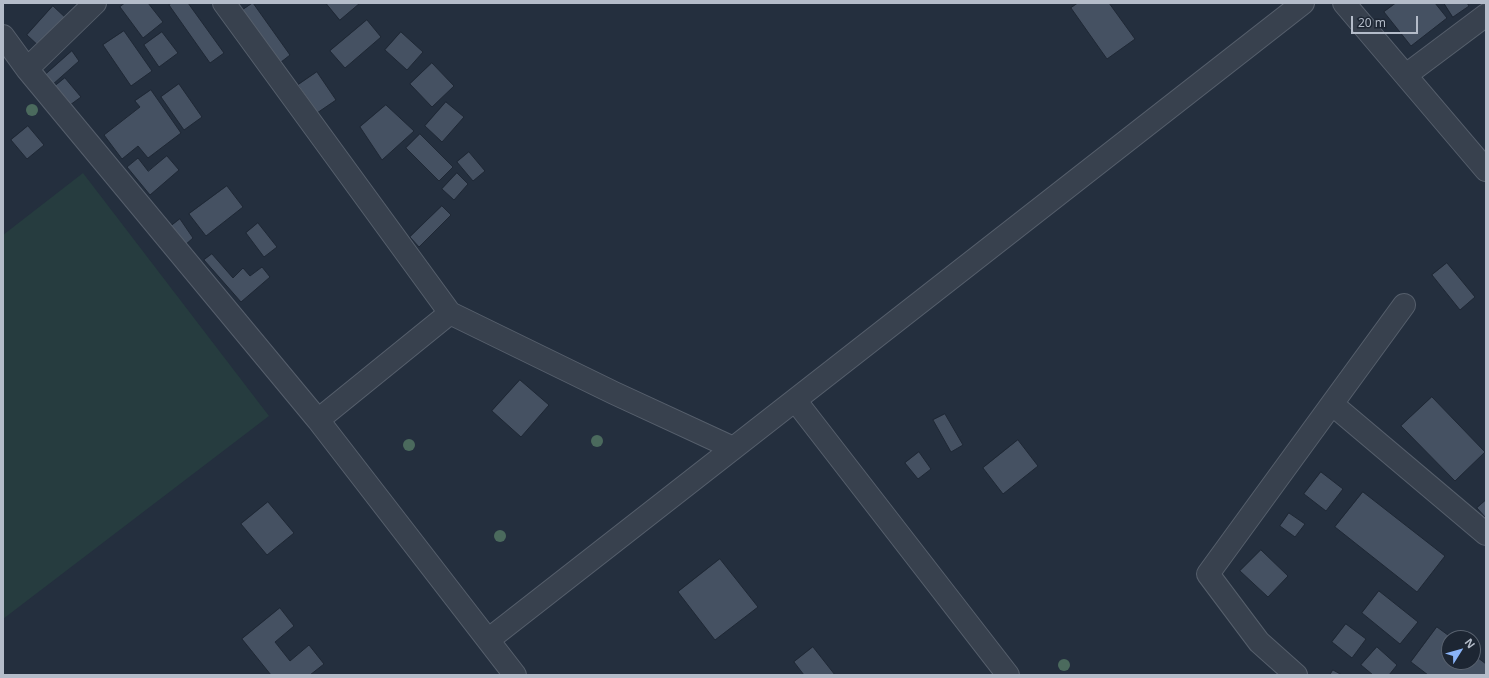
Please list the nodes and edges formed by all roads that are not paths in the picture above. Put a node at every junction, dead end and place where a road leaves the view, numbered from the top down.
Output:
1 (95, 3) edge
2 (224, 3) edge
3 (1303, 3) edge
4 (1344, 3) edge
5 (1486, 15) edge
6 (3, 36) edge
7 (27, 69) junction
8 (1406, 75) junction
9 (1486, 170) edge
10 (1404, 305) dead end
11 (450, 313) junction
12 (795, 400) junction
13 (1332, 404) junction
14 (318, 420) junction
15 (733, 448) junction
16 (1486, 534) edge
17 (488, 640) junction
18 (515, 675) edge
19 (1008, 675) edge
20 (1296, 675) edge

1 - 7 street
2 - 11 street
3 - 12 street
4 - 8 street
5 - 8 street
6 - 7 street
7 - 14 street
8 - 9 street
10 - 13 street
11 - 14 street
11 - 15 street
12 - 15 street
12 - 19 street
13 - 16 street
13 - 20 street
14 - 17 street
15 - 17 street
17 - 18 street

